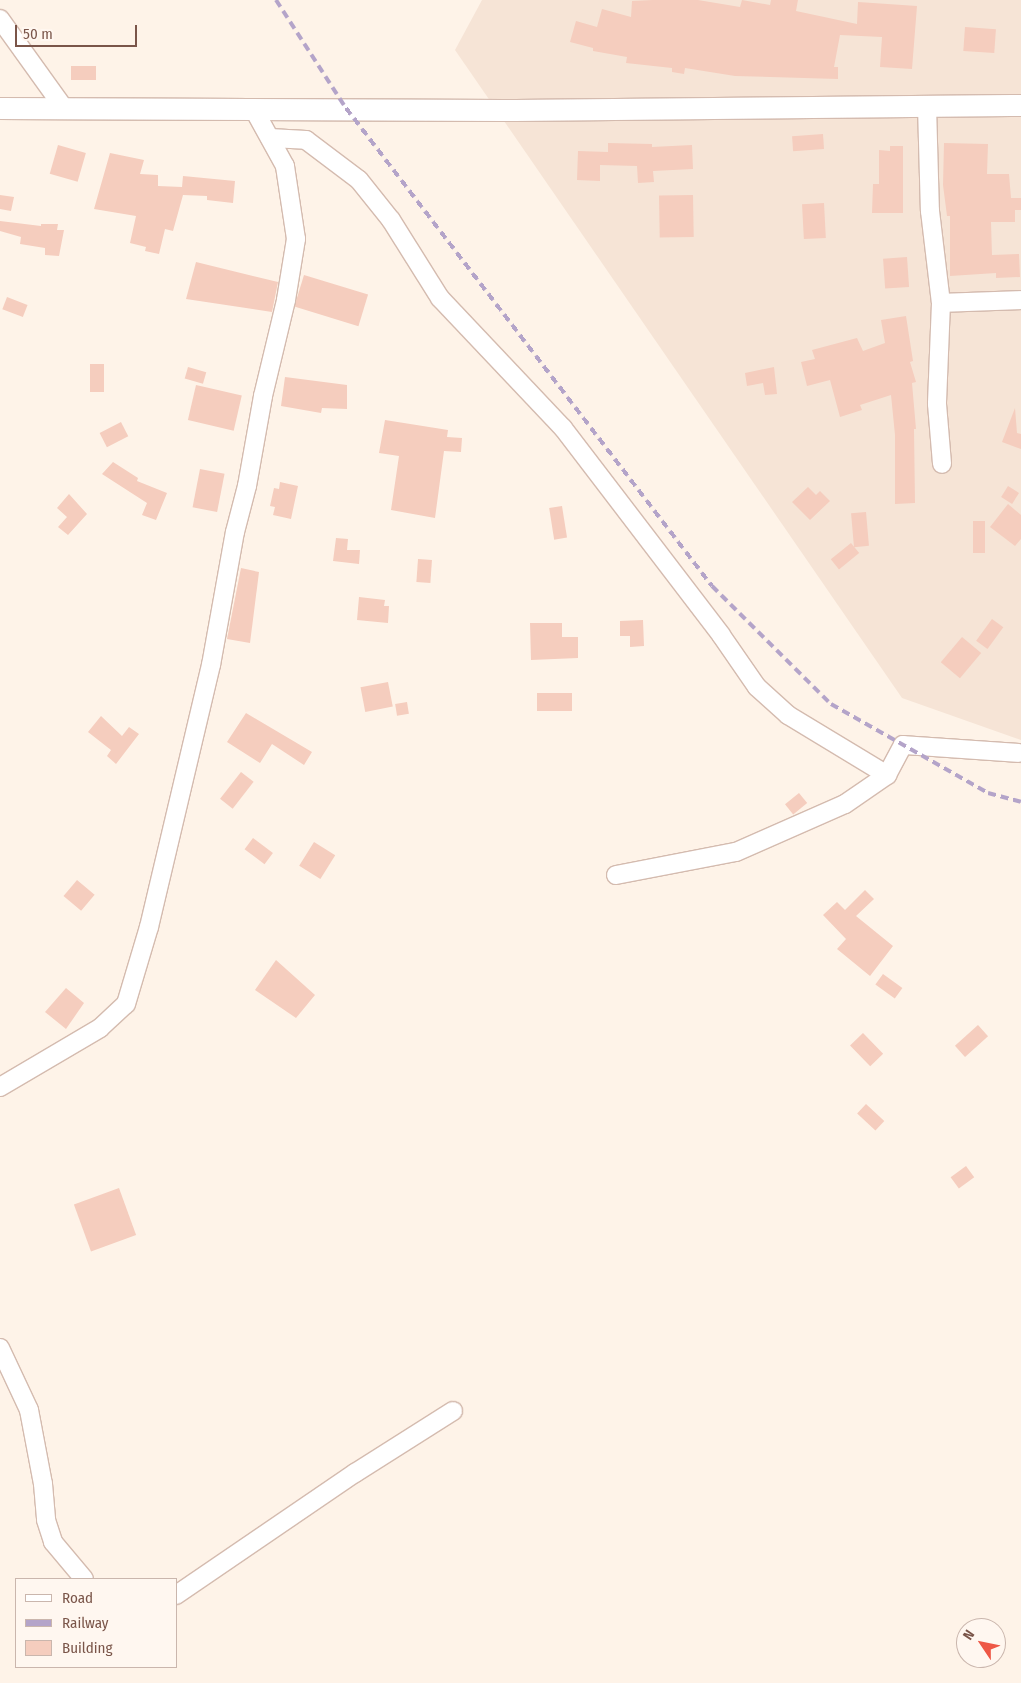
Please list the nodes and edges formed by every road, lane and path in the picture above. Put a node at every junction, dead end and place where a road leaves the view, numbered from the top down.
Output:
1 (0, 19) edge
2 (927, 106) junction
3 (1021, 106) edge
4 (0, 108) edge
5 (64, 108) junction
6 (253, 108) junction
7 (270, 138) junction
8 (1021, 300) edge
9 (941, 303) junction
10 (942, 464) dead end
11 (1020, 752) dead end
12 (887, 775) junction
13 (616, 875) dead end
14 (0, 1087) edge
15 (0, 1348) edge
16 (454, 1411) dead end
17 (83, 1578) edge
18 (178, 1594) edge

1 - 5 street
2 - 3 street
2 - 6 street
2 - 9 street
4 - 5 street
5 - 6 street
6 - 7 street
7 - 12 street
7 - 14 street
8 - 9 street
9 - 10 street
11 - 12 street
12 - 13 street
15 - 17 street
16 - 18 street

